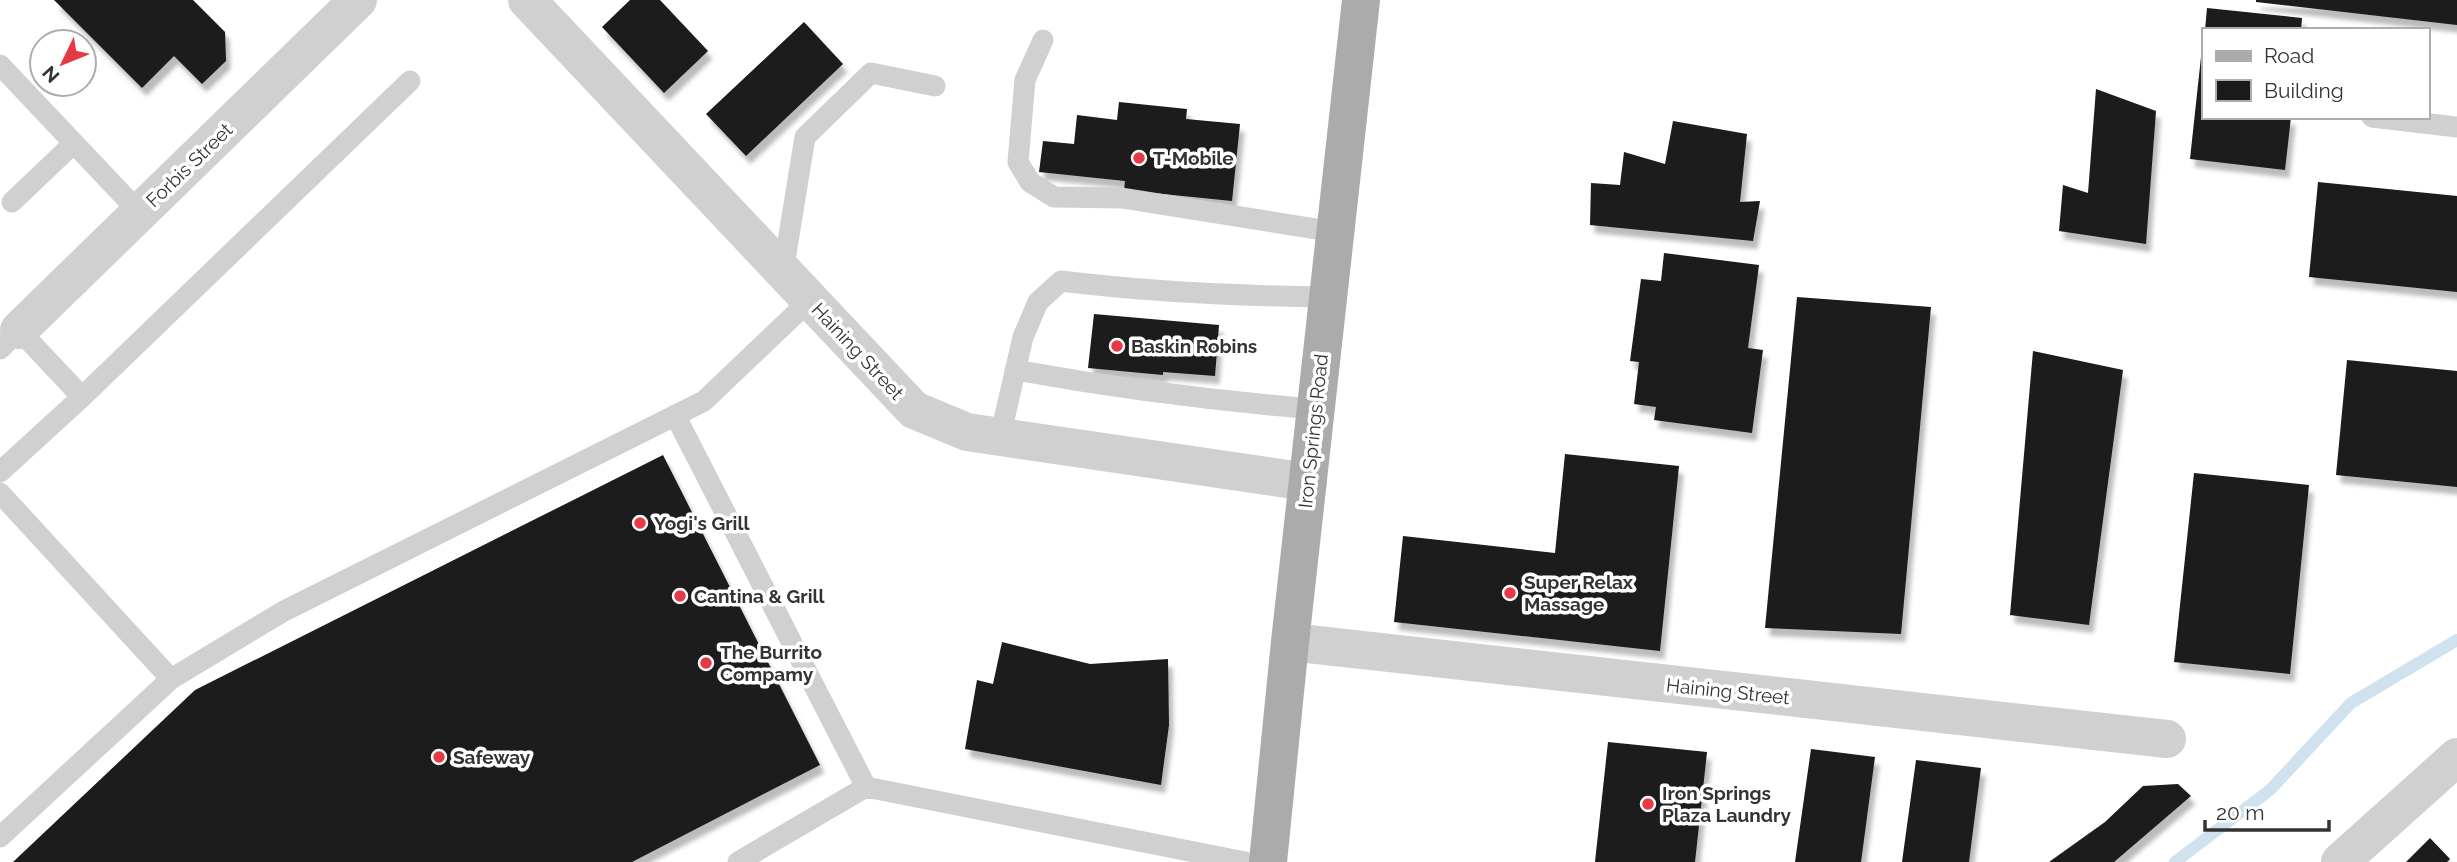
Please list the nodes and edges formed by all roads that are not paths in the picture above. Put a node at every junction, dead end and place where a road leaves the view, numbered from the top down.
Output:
1 (358, 0) edge
2 (527, 0) edge
3 (1361, 0) edge
4 (1043, 40) dead end
5 (0, 65) edge
6 (410, 81) dead end
7 (935, 86) dead end
8 (2389, 119) edge
9 (2457, 127) edge
10 (74, 143) junction
11 (12, 202) dead end
12 (140, 213) junction
13 (1335, 232) junction
14 (783, 272) junction
15 (1328, 297) junction
16 (810, 300) junction
17 (10, 340) edge
18 (1016, 370) junction
19 (82, 397) junction
20 (1316, 409) junction
21 (675, 415) junction
22 (1000, 437) junction
23 (0, 472) edge
24 (1308, 482) junction
25 (0, 493) edge
26 (1290, 642) junction
27 (171, 679) junction
28 (2167, 739) dead end
29 (2457, 757) edge
30 (866, 788) junction
31 (0, 838) edge
32 (1136, 851) edge
33 (738, 862) edge
34 (1244, 862) edge
35 (1268, 862) edge
36 (2340, 862) edge

1 - 12 street, Forbis Street
2 - 14 street, Haining Street
3 - 13 main road, Iron Springs Road
4 - 13 lane
5 - 10 lane
6 - 19 lane
7 - 14 lane
8 - 9 lane
10 - 11 lane
10 - 12 lane
12 - 17 street, Forbis Street
13 - 15 main road, Iron Springs Road
14 - 16 street, Haining Street
15 - 18 lane
15 - 20 main road, Iron Springs Road
16 - 21 lane
16 - 22 street, Haining Street
17 - 19 lane
18 - 20 lane
18 - 22 lane
19 - 23 lane
20 - 24 main road, Iron Springs Road
21 - 27 lane
21 - 30 lane
22 - 24 street, Haining Street
24 - 26 main road, Iron Springs Road
25 - 27 lane
26 - 28 street, Haining Street
26 - 35 main road, Iron Springs Road
27 - 31 lane
29 - 36 street
30 - 32 lane
30 - 33 lane
32 - 34 lane

